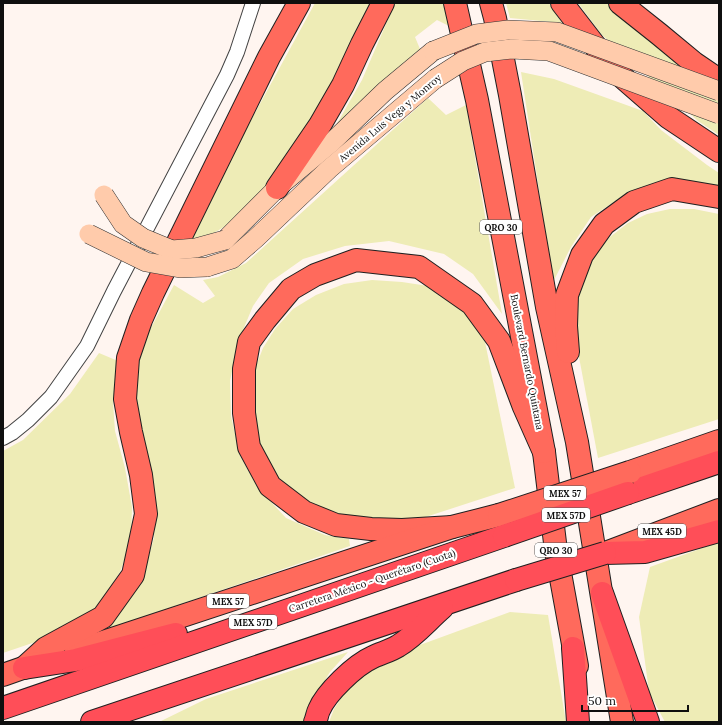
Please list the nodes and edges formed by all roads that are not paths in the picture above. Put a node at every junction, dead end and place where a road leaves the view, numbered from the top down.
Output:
1 (253, 3) edge
2 (299, 3) edge
3 (383, 3) edge
4 (455, 3) edge
5 (491, 3) edge
6 (562, 3) edge
7 (620, 3) edge
8 (719, 80) edge
9 (719, 91) edge
10 (719, 114) edge
11 (719, 151) edge
12 (278, 188) junction
13 (104, 196) dead end
14 (719, 197) edge
15 (89, 234) dead end
16 (719, 429) edge
17 (3, 438) edge
18 (719, 441) edge
19 (577, 442) junction
20 (544, 452) junction
21 (668, 459) junction
22 (719, 462) edge
23 (719, 510) edge
24 (502, 526) junction
25 (452, 527) junction
26 (719, 531) edge
27 (604, 553) junction
28 (602, 592) junction
29 (447, 605) junction
30 (269, 616) junction
31 (573, 648) junction
32 (299, 654) junction
33 (24, 668) junction
34 (3, 675) edge
35 (3, 708) edge
36 (92, 722) edge
37 (135, 722) edge
38 (316, 722) edge
39 (578, 722) edge
40 (589, 722) edge
41 (622, 722) edge
42 (648, 722) edge

1 - 17 street
2 - 33 highway
3 - 12 highway
4 - 20 highway, Boulevard Bernardo Quintana / QRO 30
5 - 19 highway, QRO 30
6 - 11 highway
7 - 8 highway
9 - 12 main road, Avenida Luis Vega y Monroy, bridge
10 - 15 main road, Avenida Luis Vega y Monroy, bridge
12 - 13 main road, Avenida Luis Vega y Monroy, bridge
14 - 19 highway
16 - 21 highway
18 - 21 highway, Carretera México - Querétaro (Cuota) / MEX 57
19 - 28 highway, QRO 30
20 - 25 highway
20 - 31 highway, Boulevard Bernardo Quintana / QRO 30
21 - 24 highway, Carretera México - Querétaro (Cuota) / MEX 57, bridge
22 - 24 highway, Carretera México - Querétaro (Cuota) / MEX 57D, bridge
23 - 27 highway, MEX 45D
24 - 25 highway, Carretera México - Querétaro (Cuota) / MEX 57
24 - 30 highway, Carretera México - Querétaro (Cuota) / MEX 57D
25 - 33 highway, Carretera México - Querétaro (Cuota) / MEX 57
26 - 27 highway
27 - 29 highway, bridge
28 - 41 highway, QRO 30
28 - 42 highway
29 - 32 highway
29 - 38 highway
30 - 33 highway
30 - 35 highway, Carretera México - Querétaro (Cuota) / MEX 57D
31 - 39 highway
31 - 40 highway, Boulevard Bernardo Quintana / QRO 30
32 - 36 highway
32 - 37 highway
33 - 34 highway, Carretera México - Querétaro (Cuota) / MEX 57

